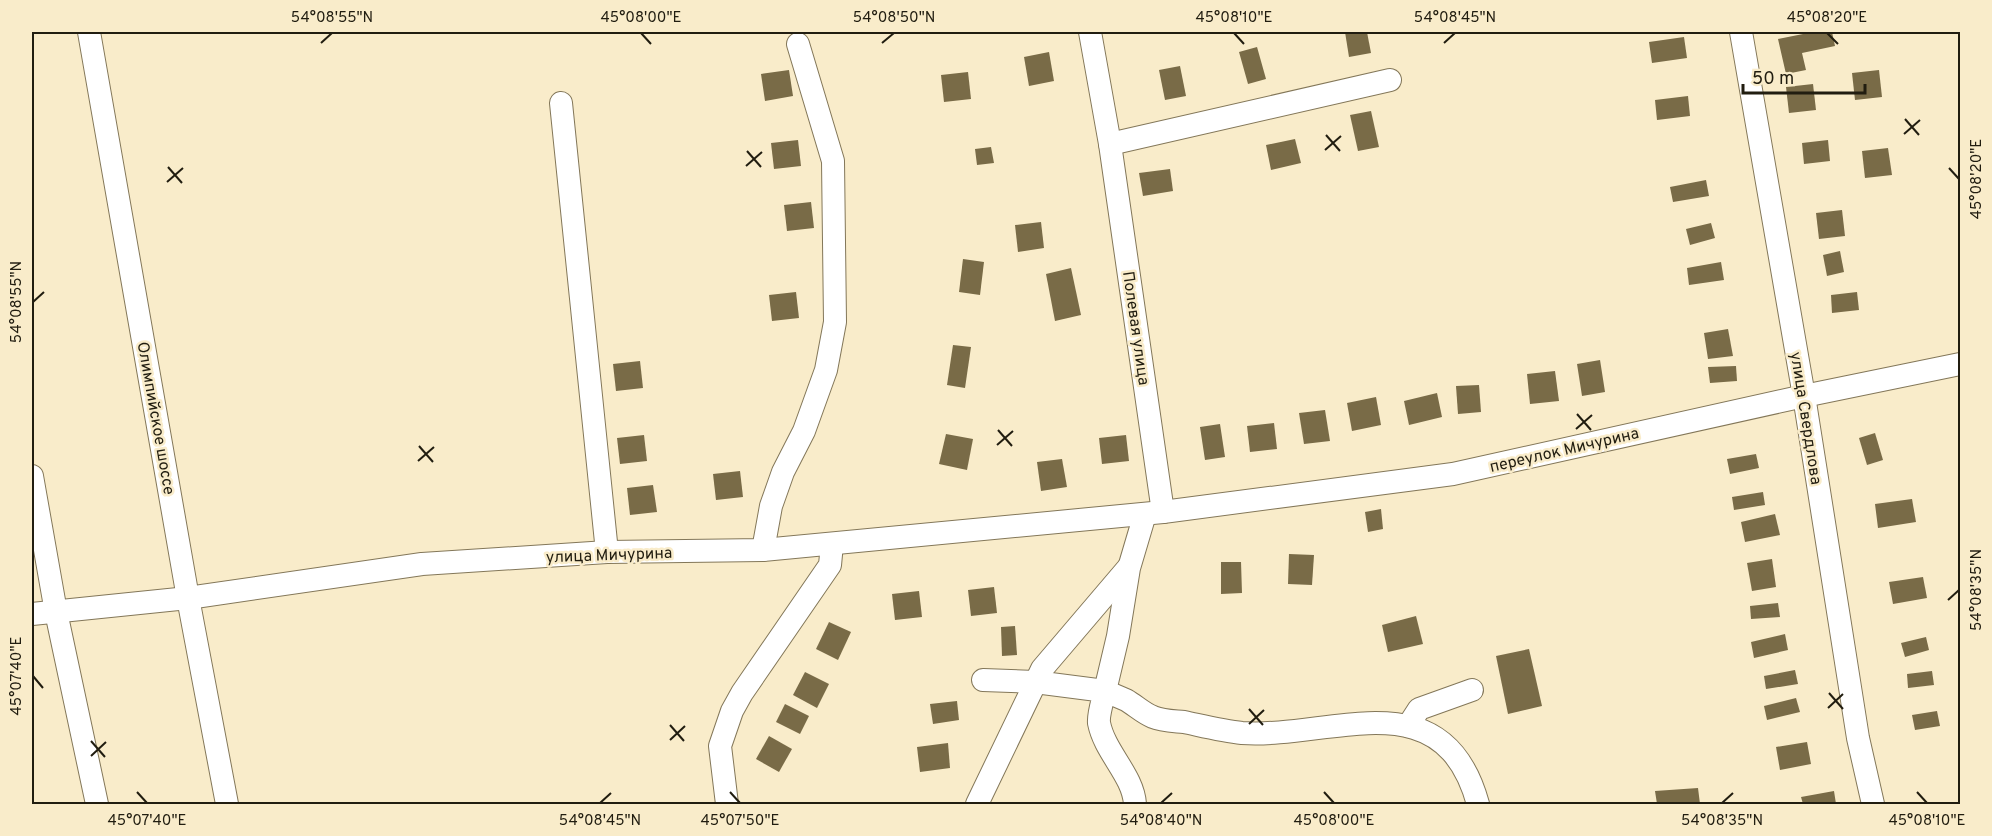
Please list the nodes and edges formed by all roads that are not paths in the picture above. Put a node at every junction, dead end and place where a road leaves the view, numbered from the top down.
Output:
1 (89, 32) edge
2 (1090, 32) edge
3 (1741, 32) edge
4 (798, 44) dead end
5 (1390, 80) dead end
6 (561, 103) dead end
7 (1110, 144) junction
8 (1960, 364) edge
9 (1804, 396) junction
10 (32, 476) edge
11 (1154, 513) junction
12 (832, 544) junction
13 (763, 550) junction
14 (607, 552) junction
15 (1128, 568) junction
16 (188, 598) junction
17 (56, 612) junction
18 (32, 614) edge
19 (983, 680) dead end
20 (1035, 682) junction
21 (1472, 690) dead end
22 (1105, 691) junction
23 (1408, 726) junction
24 (97, 804) edge
25 (227, 804) edge
26 (727, 804) edge
27 (977, 804) edge
28 (1135, 804) edge
29 (1478, 804) edge
30 (1873, 804) edge

1 - 16 street, Олимпийское шоссе
2 - 7 street, Полевая улица
3 - 9 street, улица Свердлова
4 - 13 street
5 - 7 street
6 - 14 street
7 - 11 street, Полевая улица
8 - 9 street, переулок Мичурина
9 - 11 street, переулок Мичурина
9 - 30 street, улица Свердлова
10 - 17 street
11 - 12 street, улица Мичурина
11 - 15 street
12 - 13 street, улица Мичурина
12 - 26 street
13 - 14 street, улица Мичурина
14 - 16 street, улица Мичурина
15 - 20 street
15 - 22 street
16 - 17 street, улица Мичурина
16 - 25 street, Олимпийское шоссе
17 - 18 street, улица Мичурина
17 - 24 street
19 - 20 street
20 - 22 street
20 - 27 street
21 - 23 street
22 - 23 street
22 - 28 street
23 - 29 street

